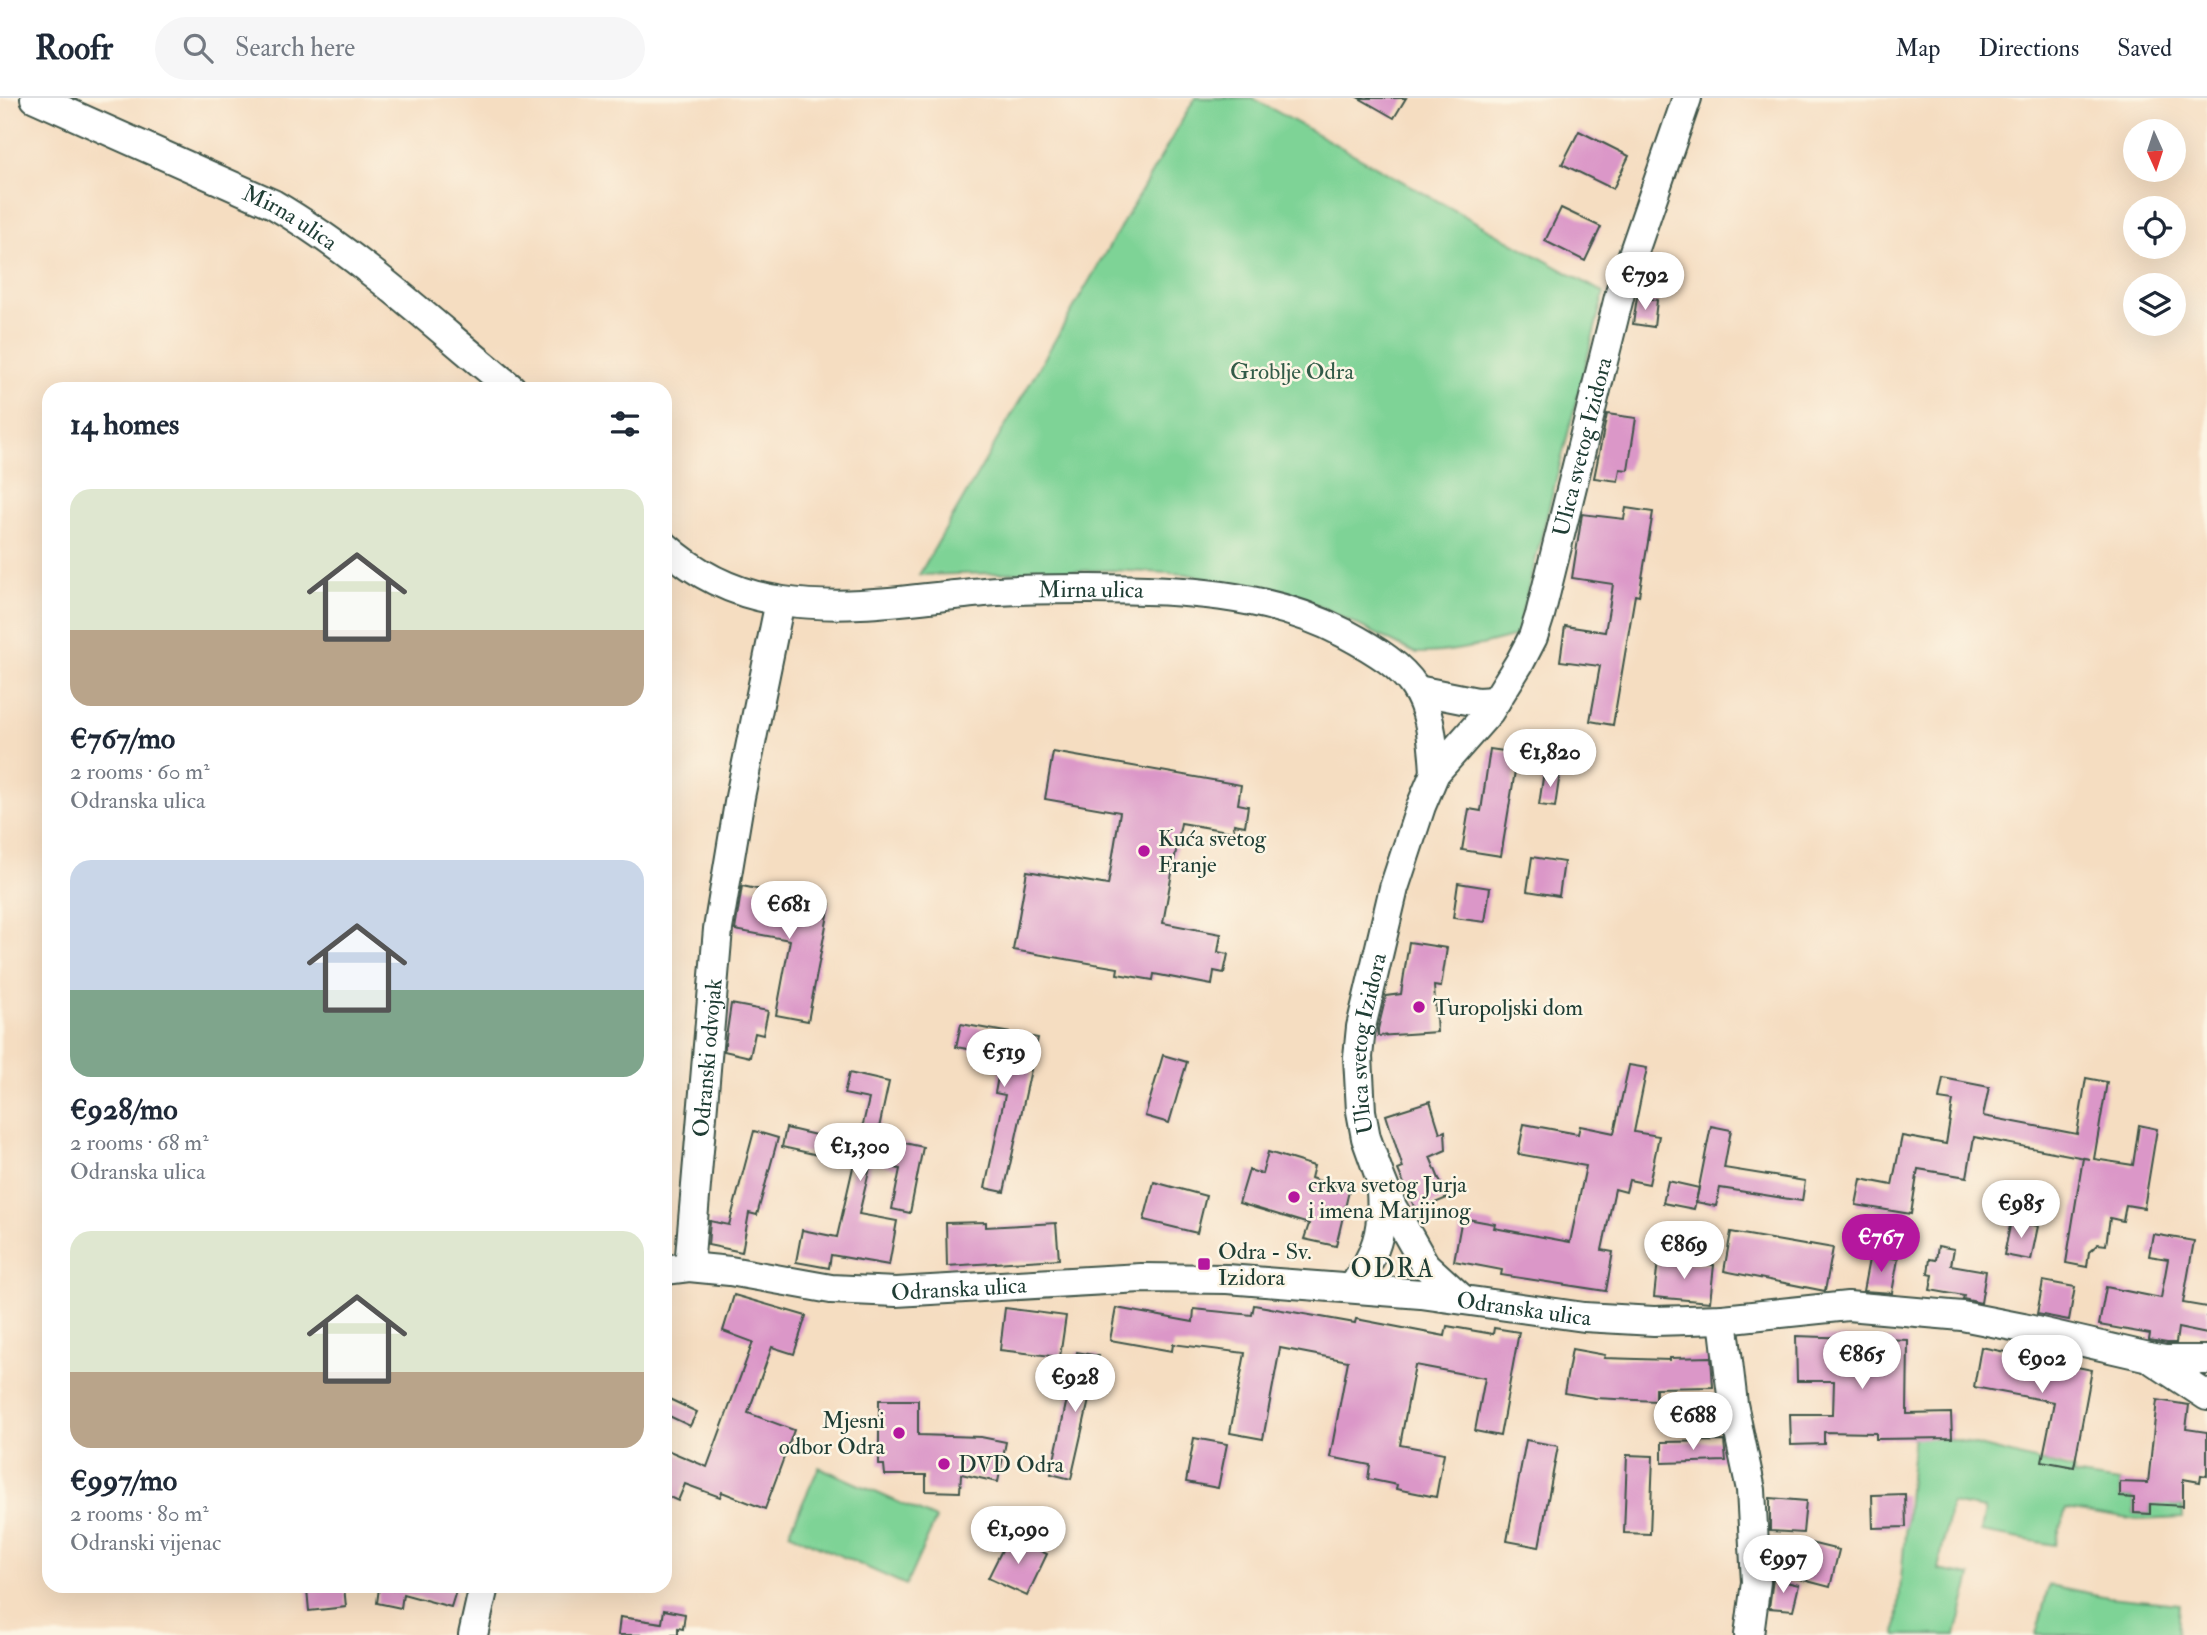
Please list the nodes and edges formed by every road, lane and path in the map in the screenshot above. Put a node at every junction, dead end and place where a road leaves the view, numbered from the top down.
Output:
1 (35, 98) edge
2 (1686, 98) edge
3 (504, 382) edge
4 (672, 551) edge
5 (780, 601) junction
6 (1417, 690) junction
7 (1496, 701) junction
8 (1435, 773) junction
9 (1380, 1177) junction
10 (672, 1266) edge
11 (1352, 1288) junction
12 (1461, 1298) junction
13 (1723, 1319) junction
14 (2149, 1357) junction
15 (2207, 1360) edge
16 (2207, 1396) edge
17 (482, 1593) edge
18 (473, 1635) edge
19 (1749, 1635) edge

1 - 3 street, Mirna ulica
2 - 7 street, Ulica svetog Izidora
4 - 5 street, Mirna ulica
5 - 6 street, Mirna ulica
5 - 10 street, Odranski odvojak
6 - 7 street
6 - 8 street, Mirna ulica
7 - 8 street, Ulica svetog Izidora
8 - 9 street, Ulica svetog Izidora
9 - 11 street
9 - 12 street, Ulica svetog Izidora
10 - 11 street, Odranska ulica
11 - 12 street, Odranska ulica
12 - 13 street, Odranska ulica
13 - 14 street, Odranska ulica
13 - 19 street
14 - 15 street, Odranska ulica
14 - 16 street
17 - 18 street

